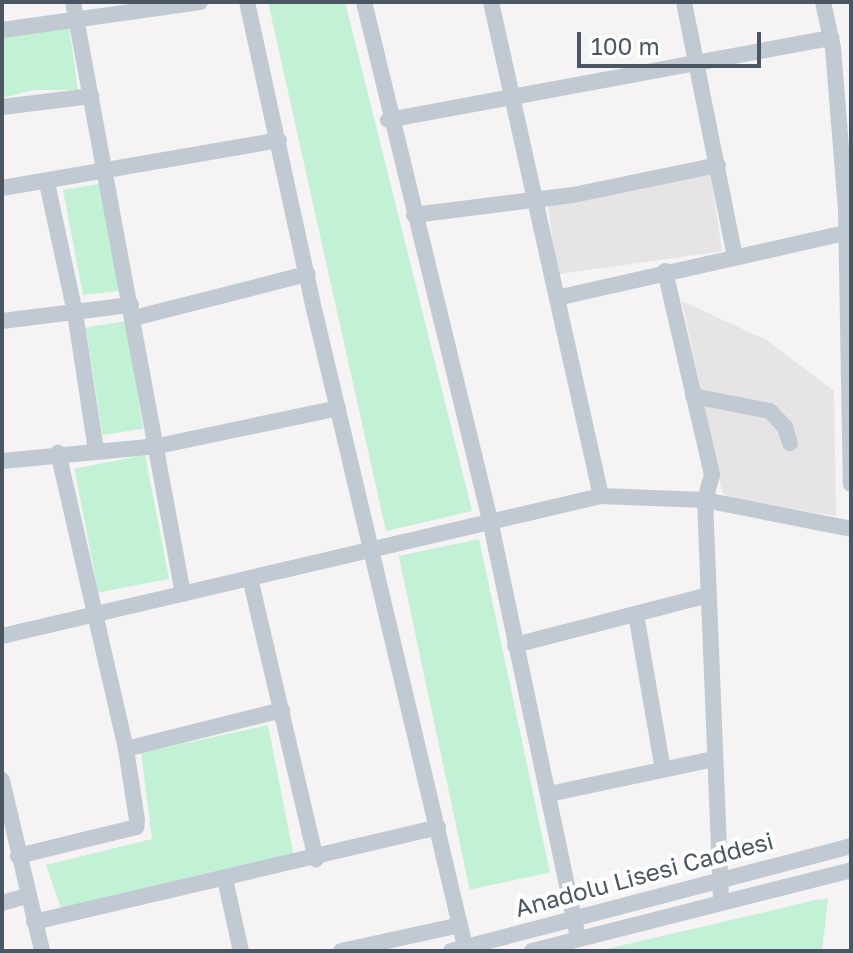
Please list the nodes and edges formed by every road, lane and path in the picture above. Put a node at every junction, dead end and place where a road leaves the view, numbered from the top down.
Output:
1 (73, 2) edge
2 (200, 2) edge
3 (247, 2) edge
4 (364, 2) edge
5 (491, 2) edge
6 (684, 2) edge
7 (823, 2) edge
8 (77, 20) junction
9 (2, 30) edge
10 (831, 38) junction
11 (696, 61) junction
12 (513, 94) junction
13 (91, 96) junction
14 (2, 107) edge
15 (388, 120) junction
16 (279, 140) junction
17 (718, 165) junction
18 (105, 172) junction
19 (47, 183) junction
20 (2, 188) edge
21 (537, 201) junction
22 (414, 215) junction
23 (848, 227) edge
24 (735, 257) junction
25 (665, 271) junction
26 (307, 274) junction
27 (561, 297) junction
28 (132, 312) junction
29 (75, 313) junction
30 (2, 321) edge
31 (850, 379) edge
32 (693, 396) junction
33 (338, 408) junction
34 (790, 443) dead end
35 (158, 446) junction
36 (96, 450) junction
37 (58, 453) junction
38 (2, 461) edge
39 (851, 484) edge
40 (601, 496) junction
41 (705, 500) junction
42 (490, 520) junction
43 (851, 529) edge
44 (371, 550) junction
45 (250, 578) junction
46 (183, 594) junction
47 (709, 595) junction
48 (95, 614) junction
49 (636, 614) junction
50 (2, 636) edge
51 (515, 645) junction
52 (282, 710) junction
53 (126, 749) junction
54 (713, 759) junction
55 (663, 770) junction
56 (2, 780) edge
57 (549, 794) junction
58 (438, 827) junction
59 (851, 846) edge
60 (18, 856) junction
61 (316, 859) junction
62 (851, 870) edge
63 (718, 878) junction
64 (225, 879) junction
65 (27, 896) junction
66 (721, 901) junction
67 (2, 903) edge
68 (572, 917) junction
69 (34, 922) junction
70 (460, 925) junction
71 (578, 938) junction
72 (461, 949) edge
73 (42, 951) edge
74 (241, 951) edge
75 (341, 951) edge
76 (532, 951) edge

1 - 8 street
2 - 8 street
3 - 16 street
4 - 15 street
5 - 12 street
6 - 11 street
7 - 10 street
8 - 9 street
8 - 13 street
10 - 11 street
10 - 23 street
11 - 12 street
11 - 17 street
12 - 15 street
12 - 21 street
13 - 14 street
13 - 18 street
15 - 22 street
16 - 18 street
16 - 26 street
17 - 21 street
17 - 24 street
18 - 19 street
18 - 28 street
19 - 20 street
19 - 29 street
21 - 22 street
21 - 27 street
22 - 42 street
23 - 24 street
23 - 31 street
24 - 25 street
25 - 27 street
25 - 32 street
26 - 28 street
26 - 33 street
27 - 40 street
28 - 29 street
28 - 35 street
29 - 30 street
29 - 36 street
31 - 39 street
32 - 34 street
32 - 41 street
33 - 35 street
33 - 44 street
35 - 36 street
35 - 46 street
36 - 37 street
37 - 38 street
37 - 48 street
40 - 41 street
40 - 42 street
41 - 43 street
41 - 47 street
42 - 44 street
42 - 51 street
44 - 45 street
44 - 58 street
45 - 46 street
45 - 52 street
46 - 48 street
47 - 49 street
47 - 54 street
48 - 50 street
48 - 53 street
49 - 51 street
49 - 55 street
51 - 57 street
52 - 53 street
52 - 61 street
53 - 60 street
54 - 55 street
54 - 63 street
55 - 57 street
56 - 60 street
57 - 68 street
58 - 61 street
58 - 70 street
59 - 63 street, Anadolu Lisesi Caddesi
60 - 65 street
61 - 64 street
62 - 66 street, Anadolu Lisesi Caddesi
63 - 66 street
63 - 68 street, Anadolu Lisesi Caddesi
64 - 69 street
64 - 74 street
65 - 67 street
65 - 69 street
66 - 71 street, Anadolu Lisesi Caddesi
68 - 71 street
68 - 72 street, Anadolu Lisesi Caddesi
69 - 73 street
70 - 72 street
70 - 75 street
71 - 76 street, Anadolu Lisesi Caddesi

